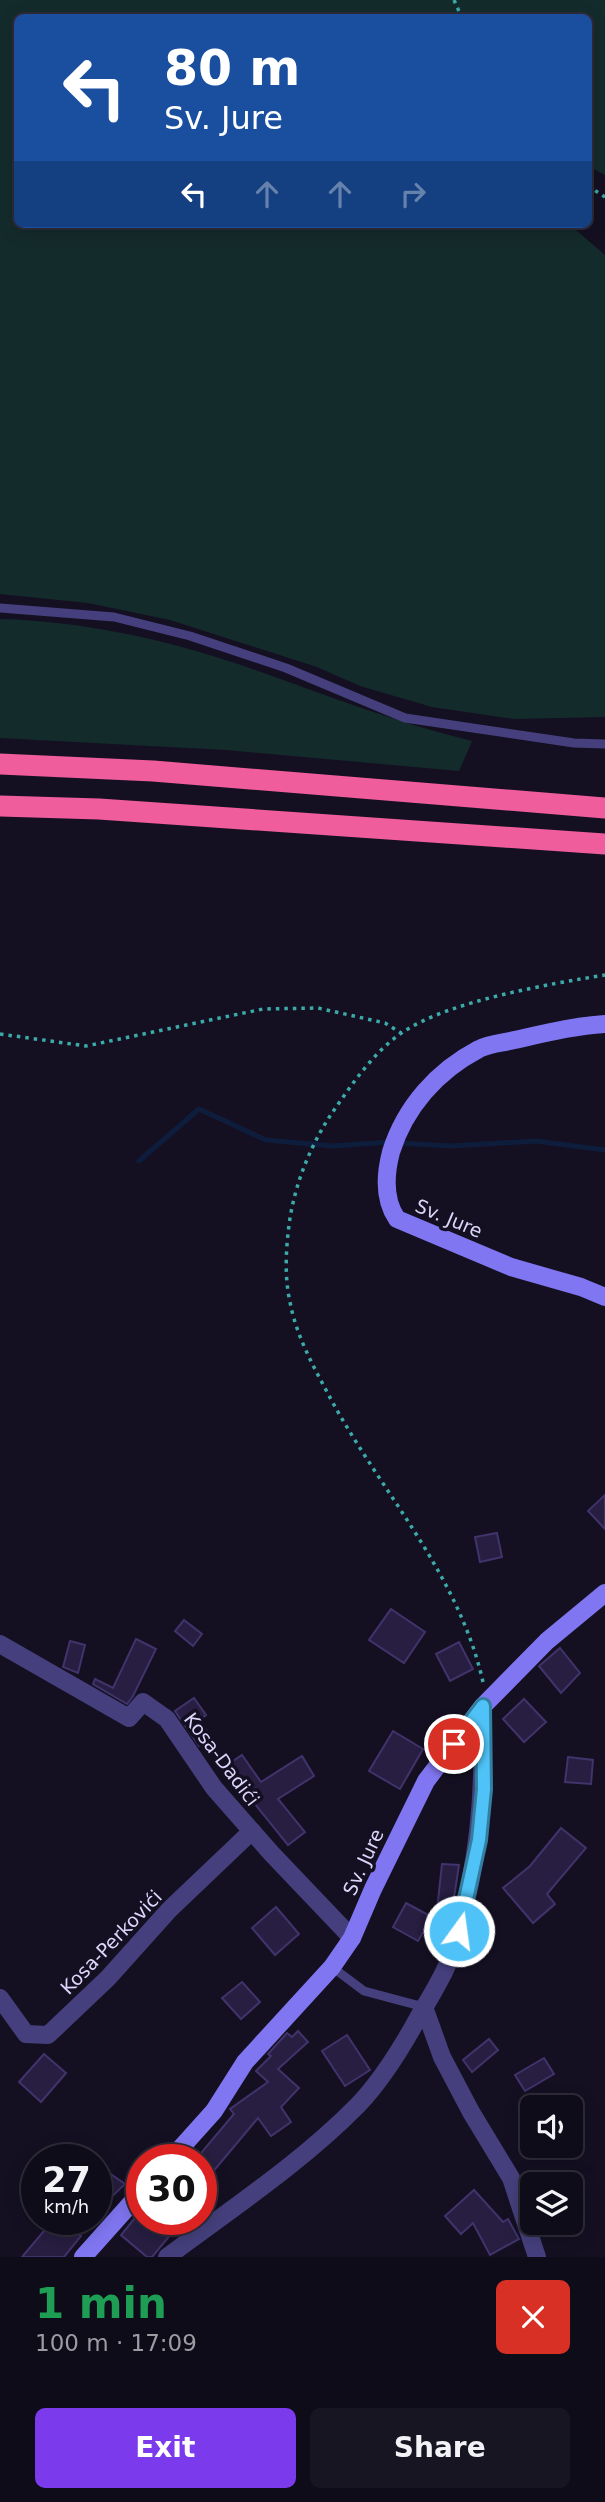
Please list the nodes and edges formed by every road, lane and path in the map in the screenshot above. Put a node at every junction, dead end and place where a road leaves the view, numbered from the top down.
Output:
1 (0, 608) edge
2 (605, 744) edge
3 (0, 764) edge
4 (0, 806) edge
5 (605, 808) edge
6 (605, 844) edge
7 (605, 975) edge
8 (605, 1024) edge
9 (401, 1033) junction
10 (0, 1034) edge
11 (605, 1297) edge
12 (605, 1593) edge
13 (0, 1644) edge
14 (483, 1706) junction
15 (251, 1831) junction
16 (352, 1938) junction
17 (332, 1967) junction
18 (0, 1997) edge
19 (424, 2007) junction
20 (184, 2144) edge
21 (126, 2209) edge
22 (83, 2257) edge
23 (167, 2257) edge
24 (537, 2257) edge

1 - 2 lane
3 - 5 highway
4 - 6 highway
7 - 9 path
8 - 11 street, Sv. Jure
9 - 10 path
9 - 14 path
12 - 14 street, Sv. Jure
13 - 15 street, Kosa-Dadići
14 - 16 street, Sv. Jure
14 - 19 street
15 - 16 street, Kosa-Dadići
15 - 18 street, Kosa-Perkovići
16 - 17 street, Sv. Jure
17 - 19 lane
17 - 20 street, Sv. Jure
19 - 23 street
19 - 24 street
21 - 22 street

